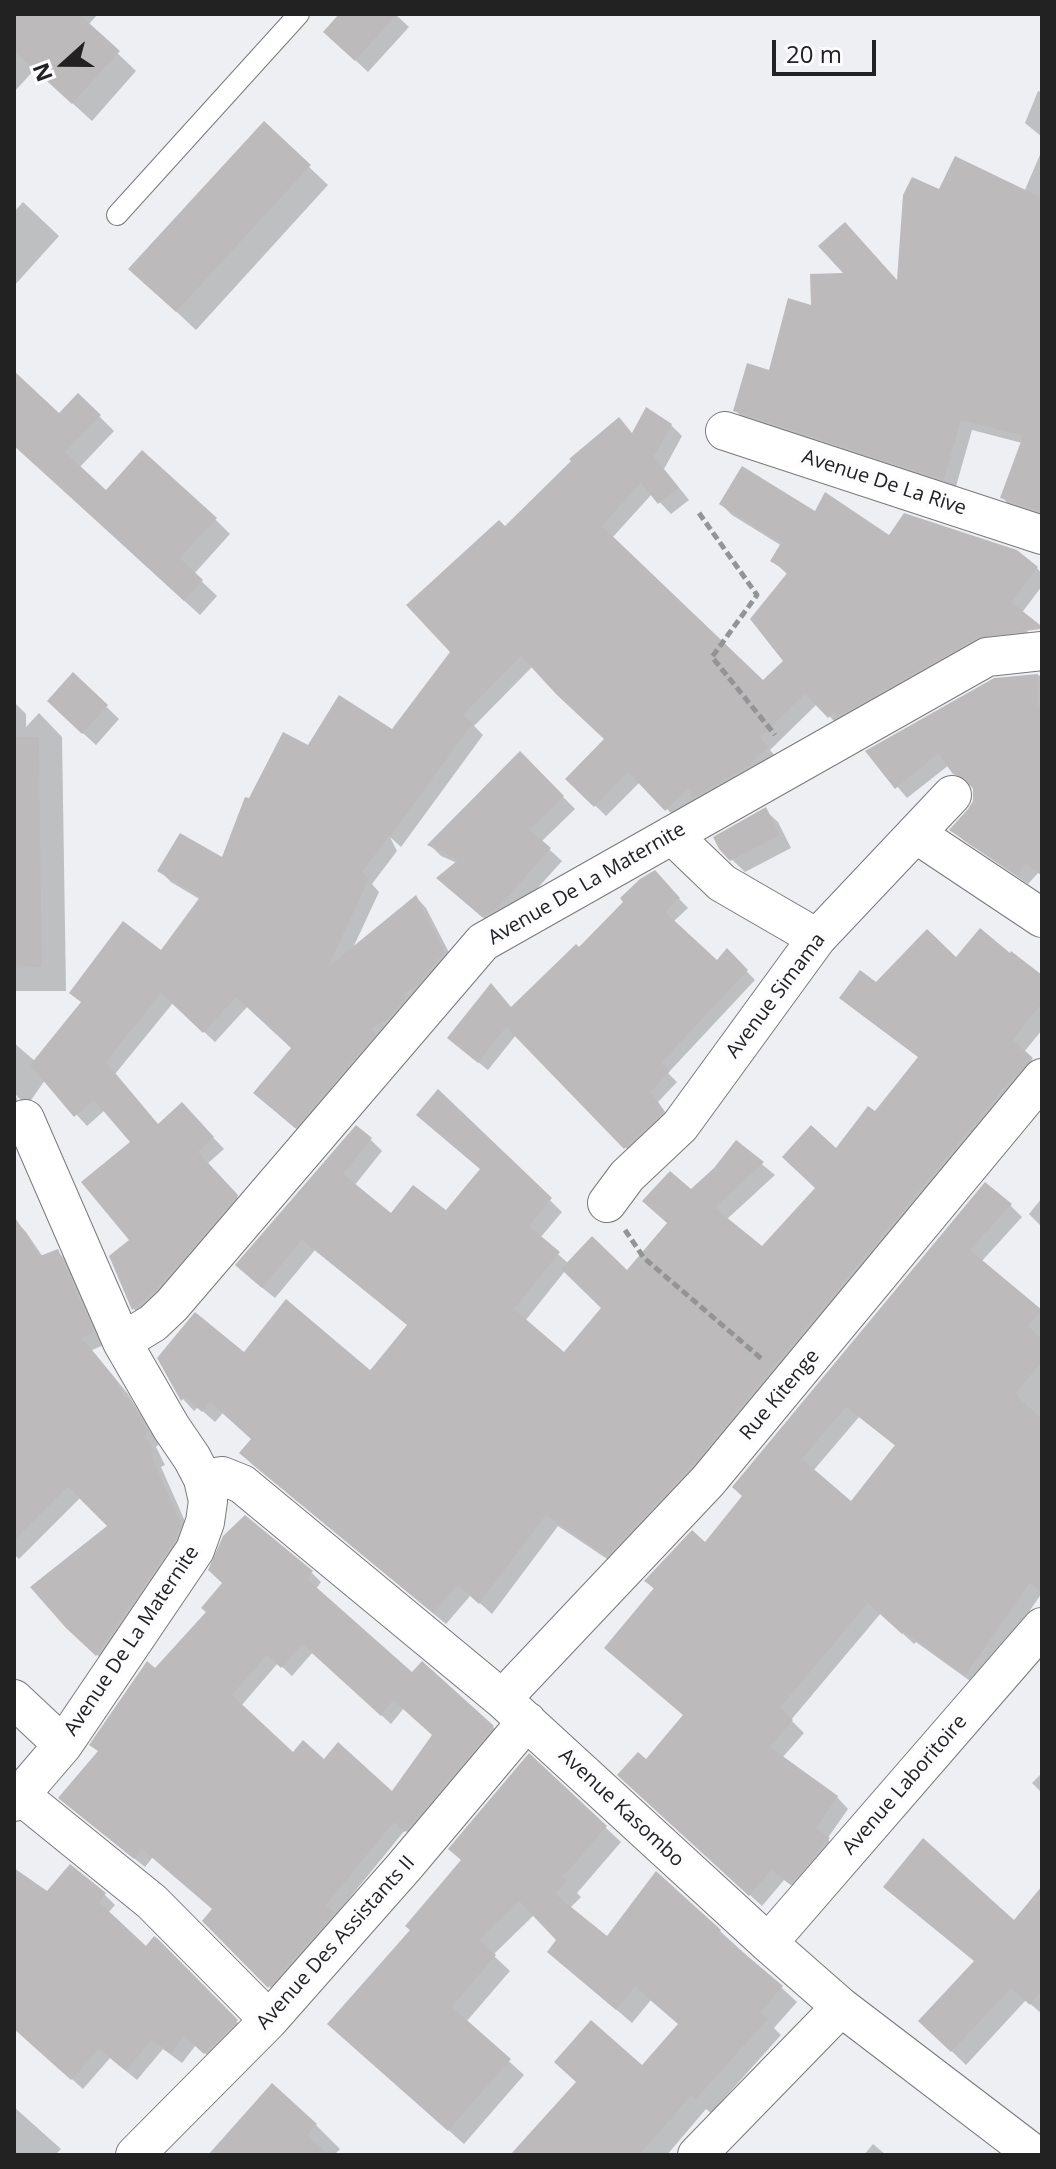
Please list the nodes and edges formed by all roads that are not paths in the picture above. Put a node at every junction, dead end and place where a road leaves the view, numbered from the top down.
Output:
1 (299, 14) edge
2 (117, 215) dead end
3 (725, 431) dead end
4 (1042, 535) edge
5 (1042, 651) edge
6 (952, 795) dead end
7 (916, 834) junction
8 (672, 835) junction
9 (1042, 918) edge
10 (817, 938) junction
11 (1042, 1078) edge
12 (25, 1119) dead end
13 (607, 1203) road end
14 (122, 1342) junction
15 (203, 1479) junction
16 (1042, 1627) edge
17 (14, 1699) edge
18 (514, 1710) junction
19 (63, 1745) junction
20 (17, 1798) edge
21 (768, 1943) junction
22 (841, 2007) junction
23 (269, 2020) junction
24 (135, 2155) edge
25 (697, 2155) edge
26 (1035, 2155) edge

1 - 2 lane
3 - 4 street, Avenue De La Rive
5 - 8 street, Avenue De La Maternite
6 - 7 street, Avenue Simama
7 - 9 street
7 - 10 street, Avenue Simama
8 - 10 street
8 - 14 street, Avenue De La Maternite
10 - 13 street, Avenue Simama
11 - 18 street, Rue Kitenge
12 - 14 street, Avenue De La Maternite
14 - 15 street, Avenue De La Maternite
15 - 18 street, Avenue Kasombo
15 - 19 street, Avenue De La Maternite
16 - 21 street, Avenue Laboritoire
17 - 19 street
18 - 21 street, Avenue Kasombo
18 - 23 street, Avenue Des Assistants II
19 - 20 street, Avenue De La Maternite
20 - 23 street
21 - 22 street, Avenue Kasombo
22 - 25 street
22 - 26 street, Avenue Kasombo
23 - 24 street, Avenue Des Assistants II

